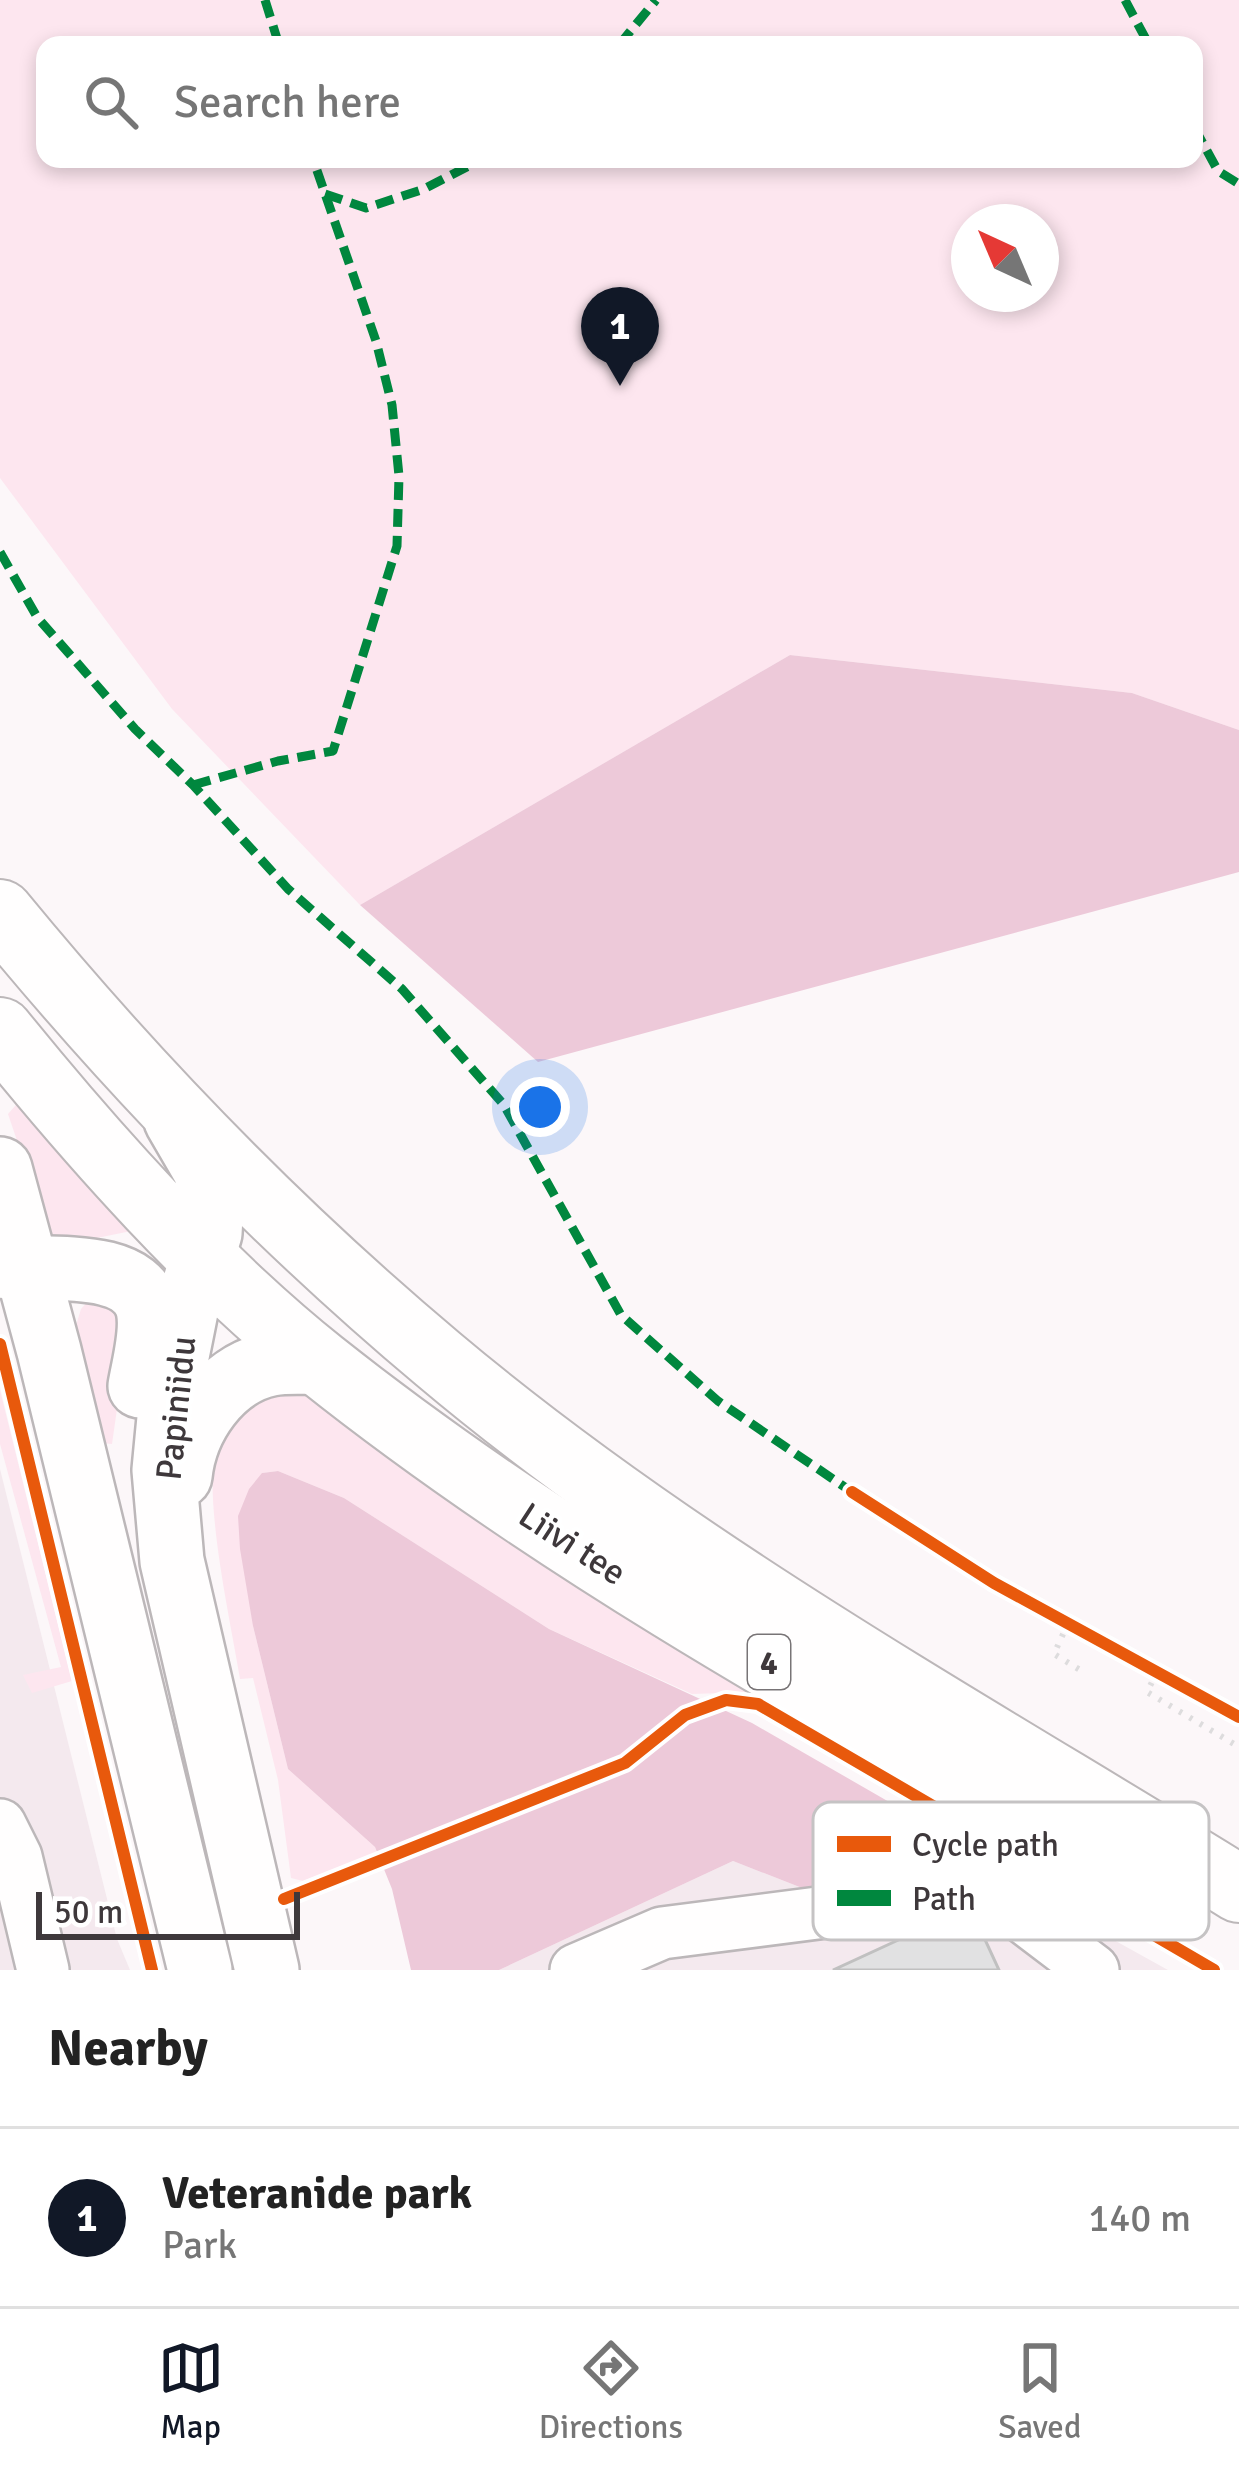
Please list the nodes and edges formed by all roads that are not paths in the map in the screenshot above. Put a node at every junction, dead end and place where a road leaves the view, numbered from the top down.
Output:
1 (0, 913) edge
2 (0, 1031) edge
3 (169, 1108) junction
4 (0, 1168) edge
5 (200, 1242) junction
6 (37, 1268) edge
7 (25, 1343) edge
8 (440, 1361) junction
9 (319, 1362) junction
10 (172, 1561) junction
11 (1008, 1802) edge
12 (1098, 1802) edge
13 (5, 1847) edge
14 (1209, 1870) edge
15 (1239, 1889) edge
16 (813, 1914) edge
17 (1209, 1914) edge
18 (1239, 1931) edge
19 (1054, 1940) edge
20 (261, 1941) edge
21 (198, 1960) edge
22 (43, 1970) edge
23 (576, 1970) edge
24 (1093, 1970) edge

1 - 3 highway, Papiniidu / 4
2 - 5 highway, Liivi tee / 4
3 - 5 main road, Papiniidu
3 - 8 highway, Liivi tee / 4
4 - 6 main road
5 - 6 main road
5 - 8 main road
5 - 9 highway, Liivi tee / 4
5 - 10 main road, Papiniidu
6 - 7 main road
6 - 10 main road
7 - 21 main road
8 - 12 highway, Liivi tee / 4
9 - 10 main road
9 - 11 highway, Liivi tee / 4
10 - 20 main road, Papiniidu
13 - 22 lane
14 - 15 highway, Liivi tee / 4
16 - 23 lane
17 - 18 highway, Liivi tee / 4
19 - 24 lane

